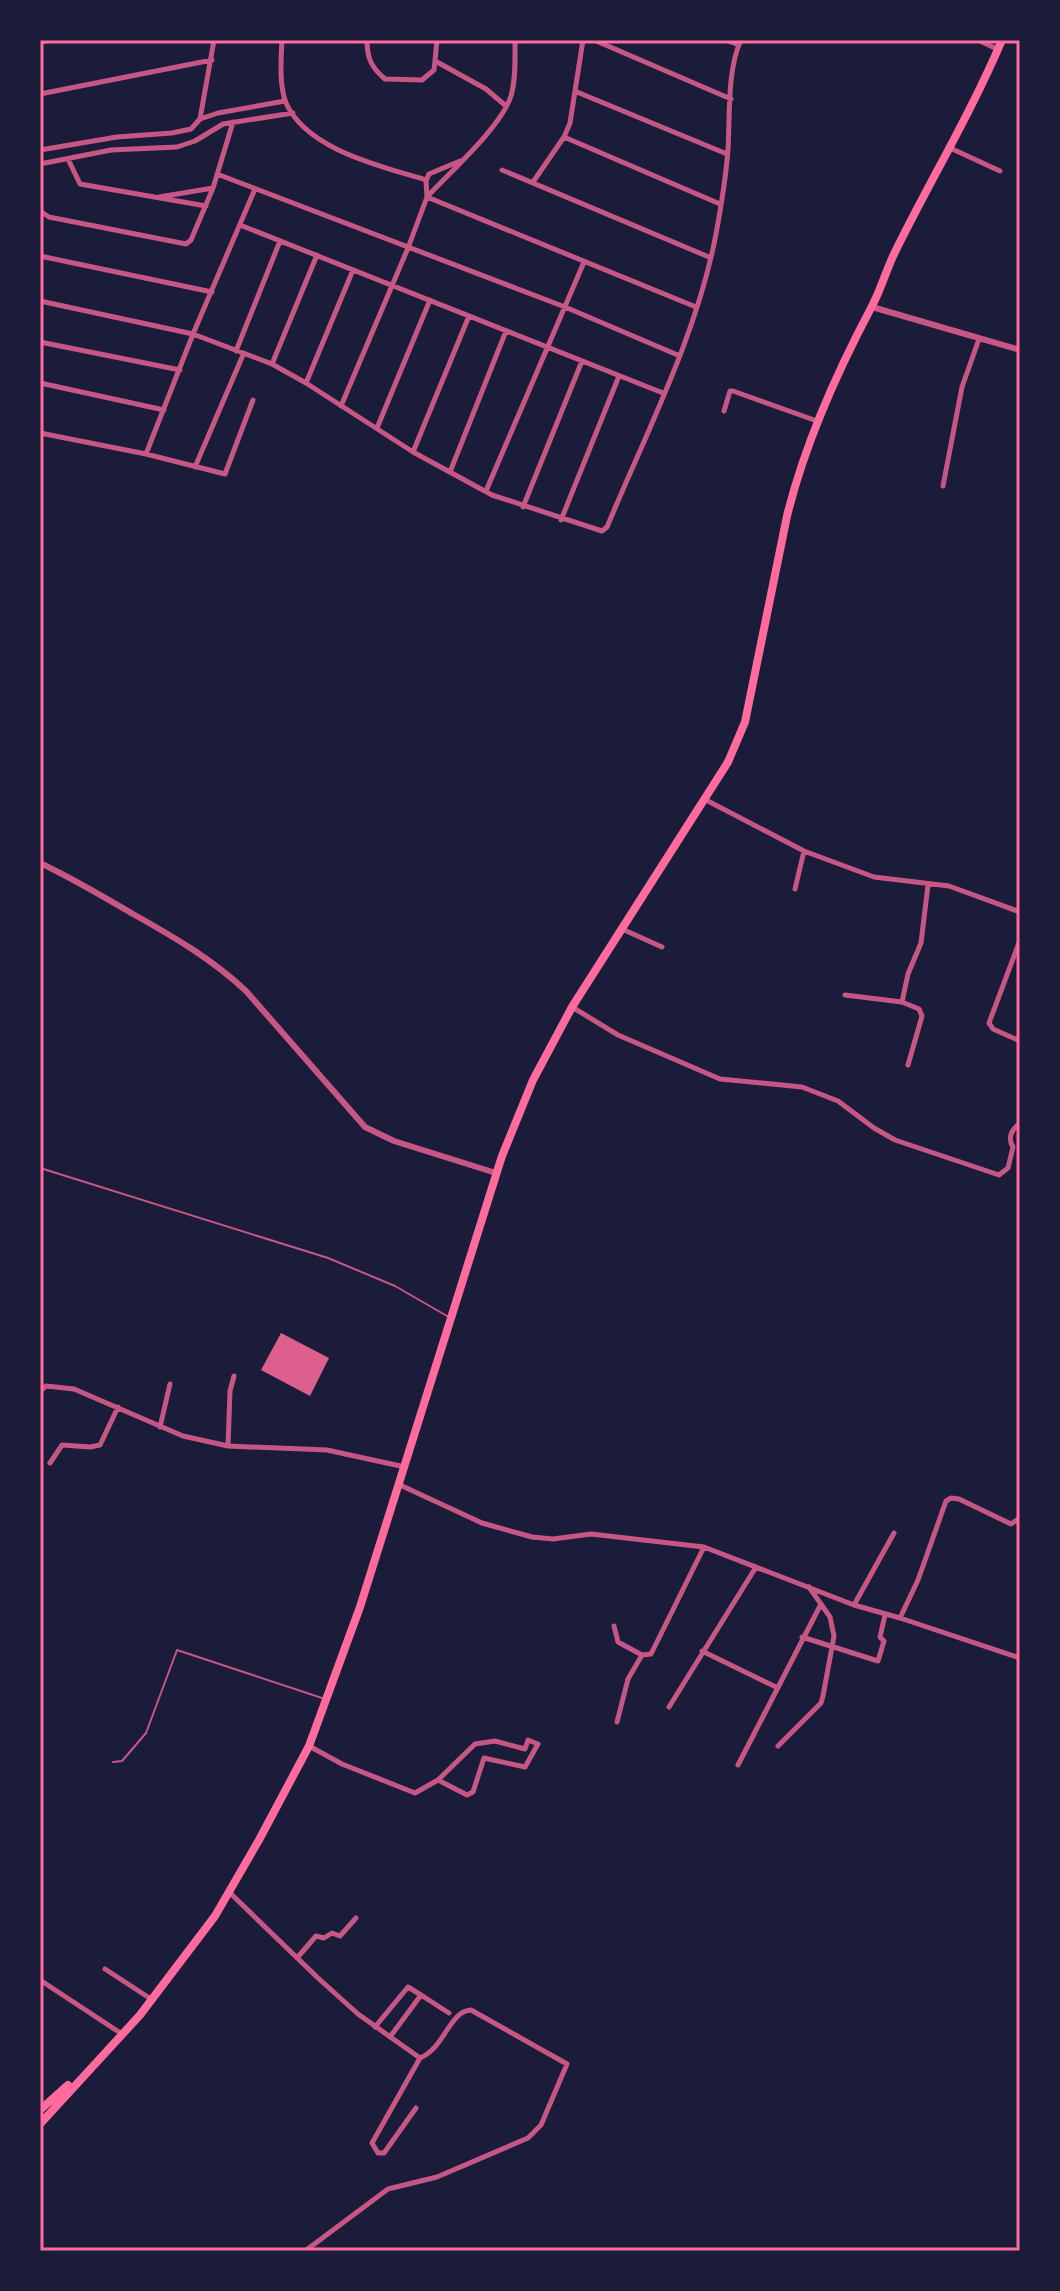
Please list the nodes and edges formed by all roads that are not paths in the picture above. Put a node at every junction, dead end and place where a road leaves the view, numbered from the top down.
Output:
1 (52, 40) edge
2 (214, 40) edge
3 (282, 40) edge
4 (367, 40) edge
5 (437, 40) edge
6 (515, 40) edge
7 (583, 40) edge
8 (594, 40) edge
9 (726, 40) edge
10 (978, 40) edge
11 (1002, 40) edge
12 (40, 42) edge
13 (740, 43) edge
14 (998, 50) junction
15 (212, 60) junction
16 (437, 62) junction
17 (577, 92) junction
18 (40, 94) edge
19 (731, 99) junction
20 (285, 101) junction
21 (506, 106) junction
22 (293, 113) junction
23 (200, 119) junction
24 (233, 122) junction
25 (564, 137) junction
26 (950, 148) junction
27 (40, 150) edge
28 (727, 154) junction
29 (68, 159) junction
30 (460, 161) junction
31 (40, 164) edge
32 (502, 170) dead end
33 (1000, 171) dead end
34 (217, 174) junction
35 (426, 181) junction
36 (533, 182) junction
37 (213, 188) junction
38 (255, 189) junction
39 (157, 197) junction
40 (427, 197) junction
41 (720, 204) junction
42 (206, 206) junction
43 (40, 211) edge
44 (240, 225) junction
45 (280, 241) junction
46 (408, 248) junction
47 (317, 255) junction
48 (40, 256) edge
49 (709, 257) junction
50 (584, 262) junction
51 (353, 270) junction
52 (392, 285) junction
53 (212, 292) junction
54 (430, 300) junction
55 (40, 301) edge
56 (565, 307) junction
57 (696, 307) junction
58 (872, 307) junction
59 (469, 316) junction
60 (506, 331) junction
61 (193, 334) junction
62 (979, 339) junction
63 (40, 342) edge
64 (547, 347) junction
65 (1020, 350) edge
66 (236, 351) junction
67 (243, 355) junction
68 (680, 356) junction
69 (582, 361) junction
70 (272, 364) junction
71 (180, 370) junction
72 (619, 376) junction
73 (40, 383) edge
74 (306, 383) junction
75 (663, 393) junction
76 (253, 400) dead end
77 (341, 406) junction
78 (164, 410) junction
79 (724, 411) dead end
80 (817, 421) junction
81 (377, 428) junction
82 (40, 433) edge
83 (413, 452) junction
84 (146, 454) junction
85 (195, 467) junction
86 (450, 472) junction
87 (943, 486) dead end
88 (486, 491) junction
89 (523, 507) junction
90 (561, 520) junction
91 (704, 799) junction
92 (804, 851) junction
93 (40, 863) edge
94 (928, 885) junction
95 (795, 889) dead end
96 (1020, 912) edge
97 (621, 928) junction
98 (1020, 940) edge
99 (662, 947) dead end
100 (845, 995) dead end
101 (902, 1002) junction
102 (572, 1007) junction
103 (1020, 1041) edge
104 (908, 1065) dead end
105 (1020, 1123) edge
106 (40, 1168) edge
107 (496, 1173) junction
108 (452, 1319) junction
109 (234, 1376) dead end
110 (170, 1384) dead end
111 (40, 1391) edge
112 (118, 1407) junction
113 (160, 1427) junction
114 (228, 1446) junction
115 (50, 1463) dead end
116 (406, 1467) junction
117 (400, 1485) junction
118 (1020, 1518) edge
119 (894, 1533) dead end
120 (704, 1547) junction
121 (756, 1567) junction
122 (809, 1586) junction
123 (821, 1604) junction
124 (854, 1605) junction
125 (885, 1615) junction
126 (900, 1618) junction
127 (614, 1626) dead end
128 (802, 1637) junction
129 (832, 1649) junction
130 (702, 1651) junction
131 (642, 1655) junction
132 (1020, 1658) edge
133 (776, 1687) junction
134 (327, 1700) junction
135 (669, 1707) dead end
136 (617, 1722) dead end
137 (309, 1746) junction
138 (778, 1746) dead end
139 (113, 1762) dead end
140 (738, 1765) dead end
141 (438, 1780) junction
142 (229, 1892) junction
143 (356, 1918) dead end
144 (297, 1958) junction
145 (105, 1969) dead end
146 (40, 1980) edge
147 (421, 1995) junction
148 (152, 2000) junction
149 (449, 2013) dead end
150 (375, 2027) junction
151 (122, 2034) junction
152 (390, 2037) junction
153 (102, 2055) junction
154 (420, 2058) junction
155 (416, 2108) dead end
156 (40, 2110) edge
157 (40, 2124) edge
158 (305, 2251) edge

1 - 12 street
2 - 15 street
3 - 20 street
4 - 16 street
5 - 16 street
6 - 21 street
7 - 17 street
8 - 19 street
9 - 13 street
10 - 14 street
11 - 14 main road
13 - 19 street
14 - 26 main road
15 - 18 street
15 - 23 street
16 - 21 street
17 - 25 street
17 - 28 street
19 - 28 street
20 - 22 street
20 - 23 street
21 - 30 street
22 - 24 street
22 - 35 street
23 - 27 street
24 - 29 street
24 - 34 street
25 - 36 street
25 - 41 street
26 - 33 street
26 - 58 main road
28 - 41 street
29 - 31 street
29 - 39 street
30 - 35 street
30 - 40 street
32 - 36 street
34 - 37 street
34 - 38 street
35 - 40 street
36 - 49 street
37 - 39 street
37 - 42 street
38 - 44 street
38 - 46 street
39 - 42 street
40 - 46 street
40 - 50 street
41 - 49 street
42 - 43 street
44 - 45 street
44 - 53 street
45 - 47 street
45 - 66 street
46 - 52 street
46 - 56 street
47 - 51 street
47 - 70 street
48 - 53 street
49 - 57 street
50 - 56 street
50 - 57 street
51 - 52 street
51 - 74 street
52 - 54 street
52 - 77 street
53 - 61 street
54 - 59 street
54 - 81 street
55 - 61 street
56 - 64 street
56 - 68 street
57 - 68 street
58 - 62 street
58 - 80 main road
59 - 60 street
59 - 83 street
60 - 64 street
60 - 86 street
61 - 66 street
61 - 71 street
62 - 65 street
62 - 87 street
63 - 71 street
64 - 69 street
64 - 88 street
66 - 67 street
67 - 70 street
67 - 85 street
68 - 75 street
69 - 72 street
69 - 89 street
70 - 74 street
71 - 78 street
72 - 75 street
72 - 90 street
73 - 78 street
74 - 77 street
75 - 90 street
76 - 85 street
77 - 81 street
78 - 84 street
79 - 80 street
80 - 91 main road
81 - 83 street
82 - 84 street
83 - 86 street
84 - 85 street
86 - 88 street
88 - 89 street
89 - 90 street
91 - 92 street
91 - 97 main road
92 - 94 street
92 - 95 street
93 - 107 street
94 - 96 street
94 - 101 street
97 - 99 street
97 - 102 main road
98 - 103 street
100 - 101 street
101 - 104 street
102 - 105 street
102 - 107 main road
106 - 108 lane
107 - 108 main road
108 - 116 main road
109 - 114 street
110 - 113 street
111 - 112 street
112 - 113 street
112 - 115 street
113 - 114 street
114 - 116 street
116 - 117 main road
117 - 120 street
117 - 134 main road
118 - 126 street
119 - 124 street
120 - 121 street
120 - 131 street
121 - 122 street
121 - 130 street
122 - 123 street
122 - 124 street
123 - 128 street
123 - 129 street
124 - 125 street
125 - 126 street
125 - 129 street
126 - 132 street
127 - 131 street
128 - 129 street
128 - 133 street
129 - 138 street
130 - 133 street
130 - 135 street
131 - 136 street
133 - 140 street
134 - 137 main road
134 - 139 lane
137 - 141 street
137 - 142 main road
141 - 141 street
142 - 144 street
142 - 148 main road
143 - 144 street
144 - 150 street
145 - 148 street
146 - 151 street
147 - 149 street
147 - 150 street
147 - 152 street
148 - 151 main road
150 - 152 street
151 - 153 main road
152 - 154 street
153 - 156 main road
153 - 157 main road
154 - 155 street
154 - 158 street

